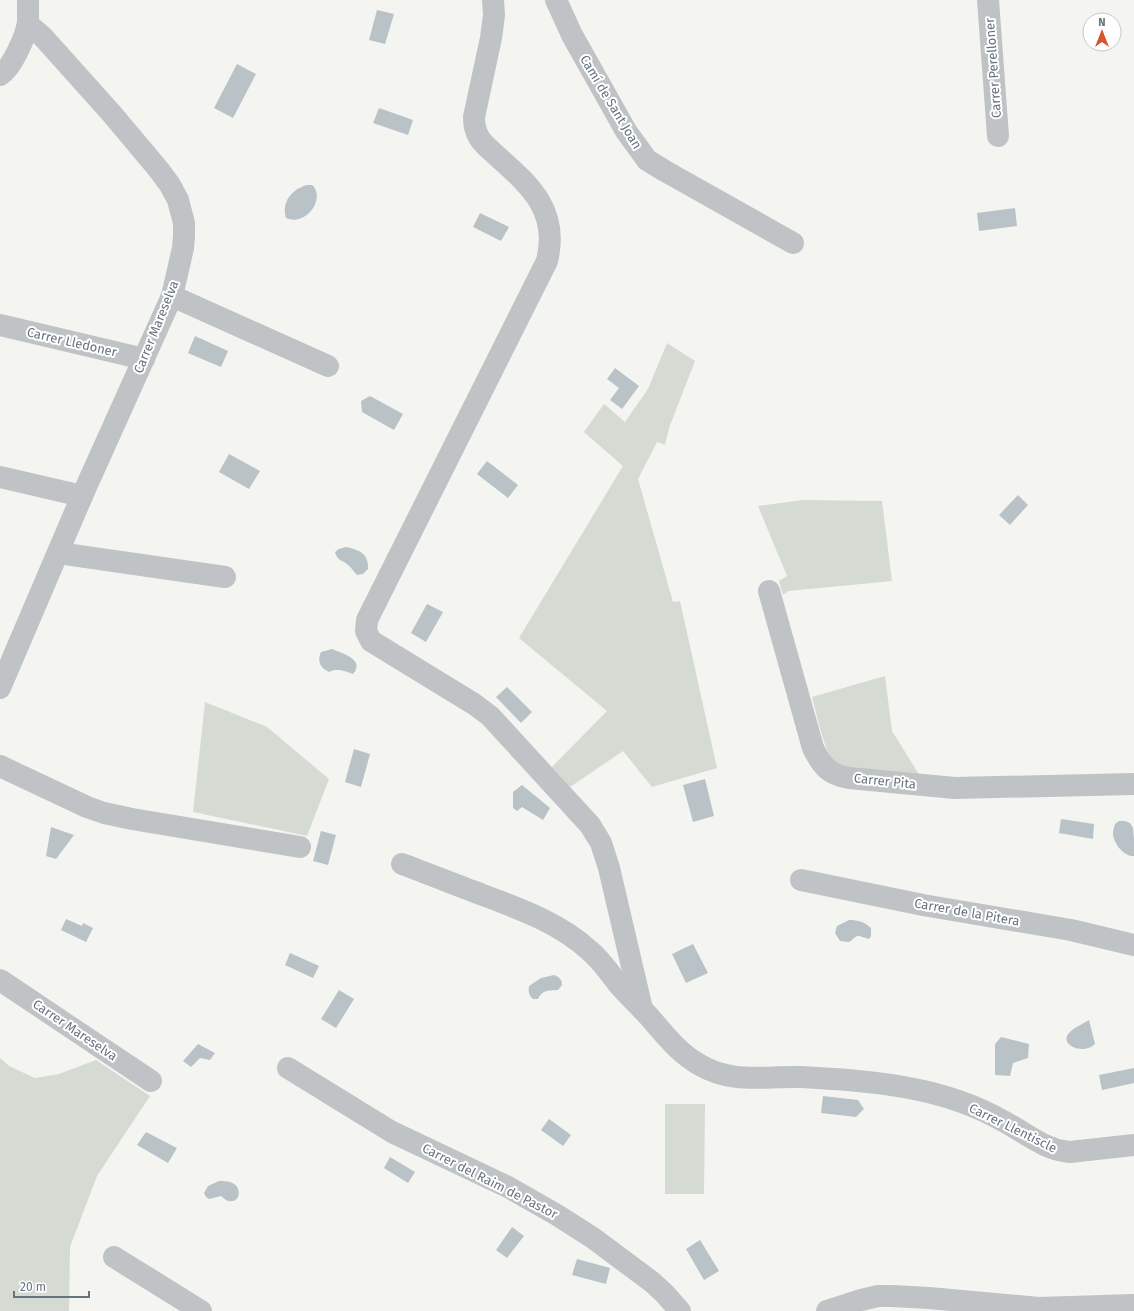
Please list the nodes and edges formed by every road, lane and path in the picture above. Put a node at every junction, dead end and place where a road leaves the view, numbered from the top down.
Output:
1 (28, 0) edge
2 (493, 0) edge
3 (556, 0) edge
4 (988, 0) edge
5 (28, 24) junction
6 (0, 75) edge
7 (998, 136) dead end
8 (792, 244) dead end
9 (172, 296) junction
10 (0, 325) edge
11 (144, 359) junction
12 (328, 366) dead end
13 (0, 478) edge
14 (82, 496) junction
15 (58, 553) junction
16 (225, 577) dead end
17 (769, 591) dead end
18 (4, 668) edge
19 (0, 688) edge
20 (0, 766) edge
21 (1134, 784) edge
22 (300, 847) dead end
23 (402, 864) dead end
24 (801, 880) dead end
25 (1134, 945) edge
26 (0, 980) edge
27 (642, 1009) junction
28 (288, 1068) dead end
29 (151, 1081) dead end
30 (1134, 1145) edge
31 (114, 1257) dead end
32 (1134, 1305) edge
33 (201, 1311) edge
34 (680, 1311) edge
35 (827, 1311) edge

1 - 5 street
2 - 27 street
3 - 8 street, Camí de Sant Joan
4 - 7 street, Carrer Perelloner
5 - 6 street
5 - 9 street, Carrer Mareselva
9 - 11 street, Carrer Mareselva
9 - 12 street
10 - 11 street, Carrer Lledoner
11 - 14 street, Carrer Mareselva
13 - 14 street
14 - 15 street, Carrer Mareselva
15 - 16 street
15 - 18 street, Carrer Mareselva
17 - 21 street, Carrer Pita
18 - 19 street, Carrer Mareselva
20 - 22 street
23 - 27 street, Carrer Llentiscle
24 - 25 street, Carrer de la Pitera
26 - 29 street, Carrer Mareselva
27 - 30 street, Carrer Llentiscle
28 - 34 street, Carrer del Raim de Pastor
31 - 33 street
32 - 35 street

